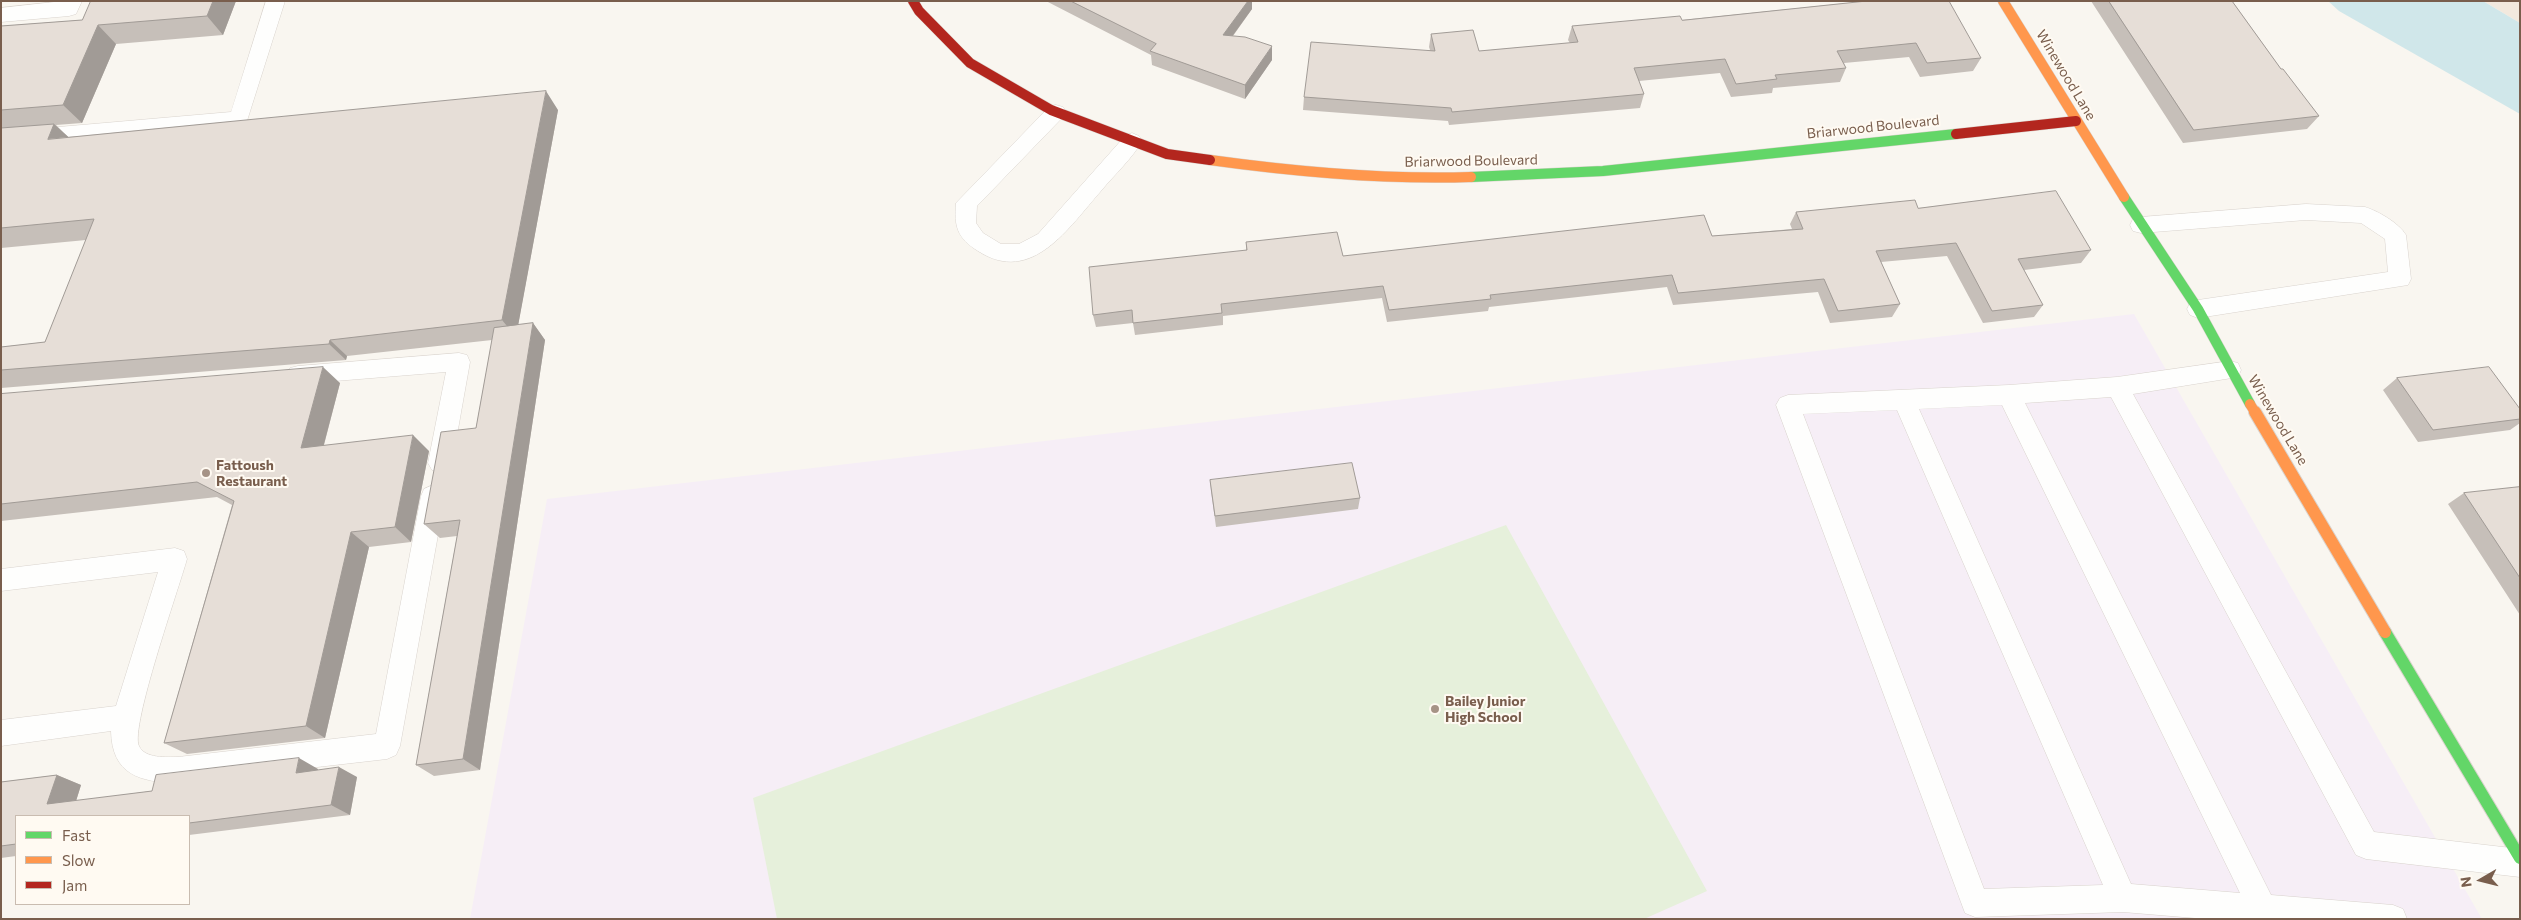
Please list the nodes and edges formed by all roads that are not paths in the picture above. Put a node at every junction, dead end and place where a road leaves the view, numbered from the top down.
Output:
1 (72, 1) edge
2 (276, 1) edge
3 (913, 1) edge
4 (2004, 1) edge
5 (1, 15) edge
6 (1056, 112) junction
7 (2076, 121) junction
8 (1, 140) edge
9 (1132, 140) junction
10 (2141, 225) junction
11 (2198, 310) junction
12 (2230, 370) junction
13 (280, 377) edge
14 (2117, 387) junction
15 (2009, 395) junction
16 (1904, 400) junction
17 (1, 580) edge
18 (126, 717) junction
19 (1, 733) edge
20 (2520, 858) edge
21 (2520, 863) edge
22 (2123, 898) junction
23 (2262, 908) junction
24 (2392, 919) edge

1 - 5 lane
2 - 8 lane
3 - 6 street, Briarwood Boulevard
4 - 7 street, Winewood Lane
6 - 9 street, Briarwood Boulevard
6 - 9 lane
7 - 9 street, Briarwood Boulevard
7 - 10 street, Winewood Lane
10 - 11 street, Winewood Lane
10 - 11 lane
11 - 12 street, Winewood Lane
12 - 14 lane
12 - 20 street, Winewood Lane
13 - 18 lane
14 - 15 lane
14 - 21 lane
15 - 16 lane
15 - 23 lane
16 - 22 lane
16 - 22 lane
17 - 18 lane
18 - 19 lane
22 - 23 lane
23 - 24 lane

